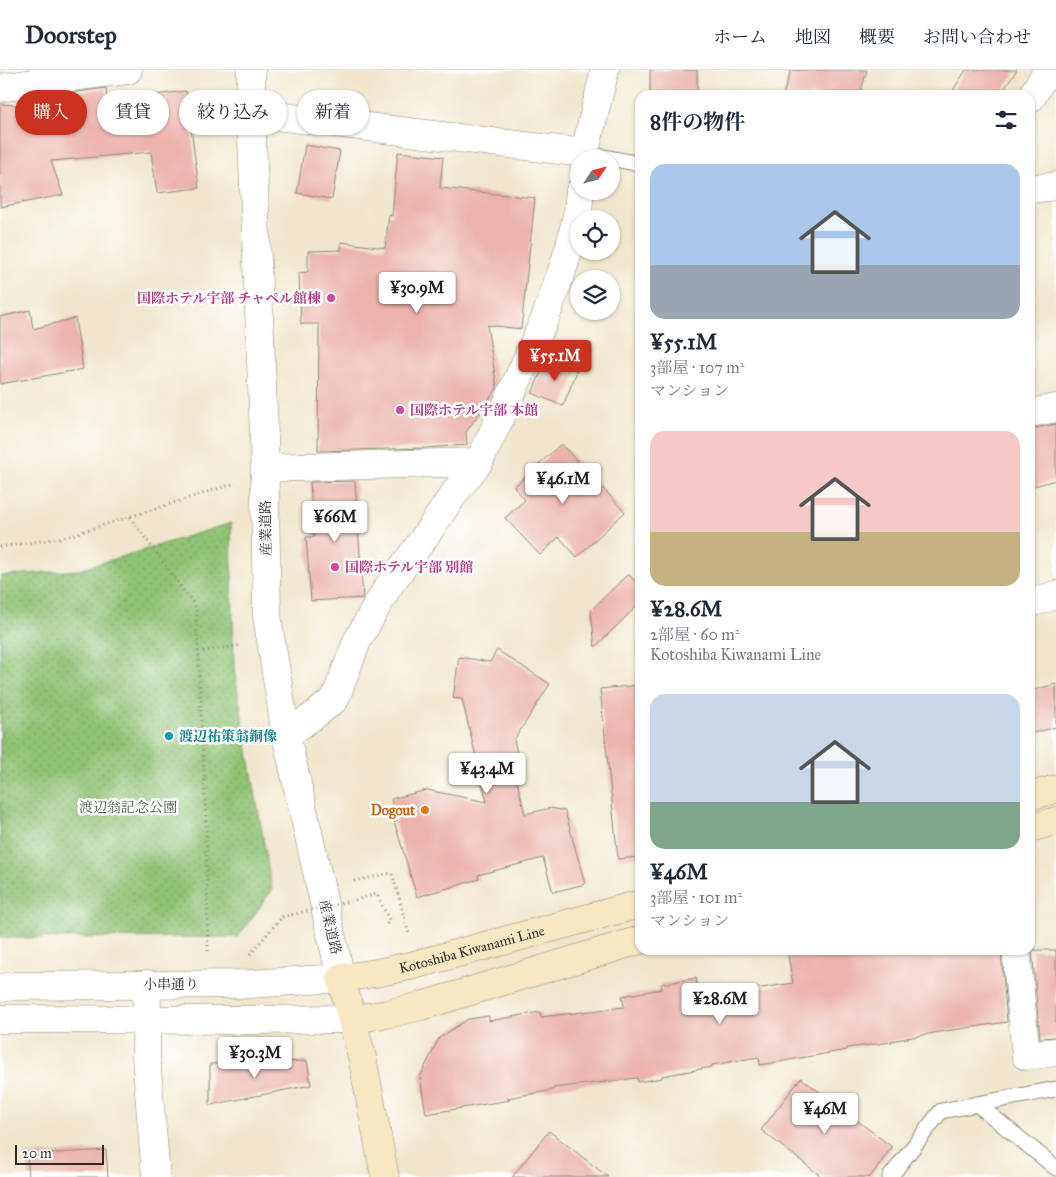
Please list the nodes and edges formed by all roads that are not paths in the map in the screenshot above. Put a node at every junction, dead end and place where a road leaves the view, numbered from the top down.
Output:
1 (128, 70) edge
2 (251, 70) edge
3 (605, 70) edge
4 (1048, 70) edge
5 (62, 74) edge
6 (0, 88) edge
7 (251, 90) edge
8 (1035, 90) edge
9 (287, 118) edge
10 (252, 135) edge
11 (585, 150) edge
12 (570, 154) edge
13 (620, 161) edge
14 (635, 163) edge
15 (1056, 186) edge
16 (1035, 188) edge
17 (579, 200) edge
18 (1056, 408) edge
19 (1035, 412) edge
20 (479, 462) junction
21 (265, 468) junction
22 (1056, 595) edge
23 (1035, 601) edge
24 (286, 735) junction
25 (1056, 789) edge
26 (1035, 795) edge
27 (1056, 821) edge
28 (1035, 827) edge
29 (635, 905) edge
30 (635, 942) edge
31 (1016, 955) edge
32 (342, 978) junction
33 (147, 984) junction
34 (0, 988) edge
35 (0, 1019) edge
36 (352, 1019) junction
37 (146, 1020) junction
38 (1056, 1052) edge
39 (1056, 1089) edge
40 (977, 1104) junction
41 (1056, 1168) edge
42 (156, 1177) edge
43 (385, 1177) edge
44 (890, 1177) edge

1 - 5 street
2 - 7 street, 産業道路
3 - 11 street
4 - 8 street
5 - 6 street
9 - 12 street
10 - 21 street, 産業道路
13 - 14 lane
15 - 16 street
17 - 20 street
18 - 19 street
20 - 21 street
20 - 24 street
21 - 24 street, 産業道路
22 - 23 street
24 - 32 street, 産業道路
25 - 26 main road
27 - 28 main road
29 - 32 main road, Kotoshiba Kiwanami Line
30 - 36 main road
31 - 38 street
32 - 33 street, 小串通り
32 - 36 main road
33 - 34 street, 小串通り
33 - 37 street
35 - 37 street
36 - 37 street
36 - 43 main road
37 - 42 street
39 - 40 lane
40 - 41 lane
40 - 44 lane

